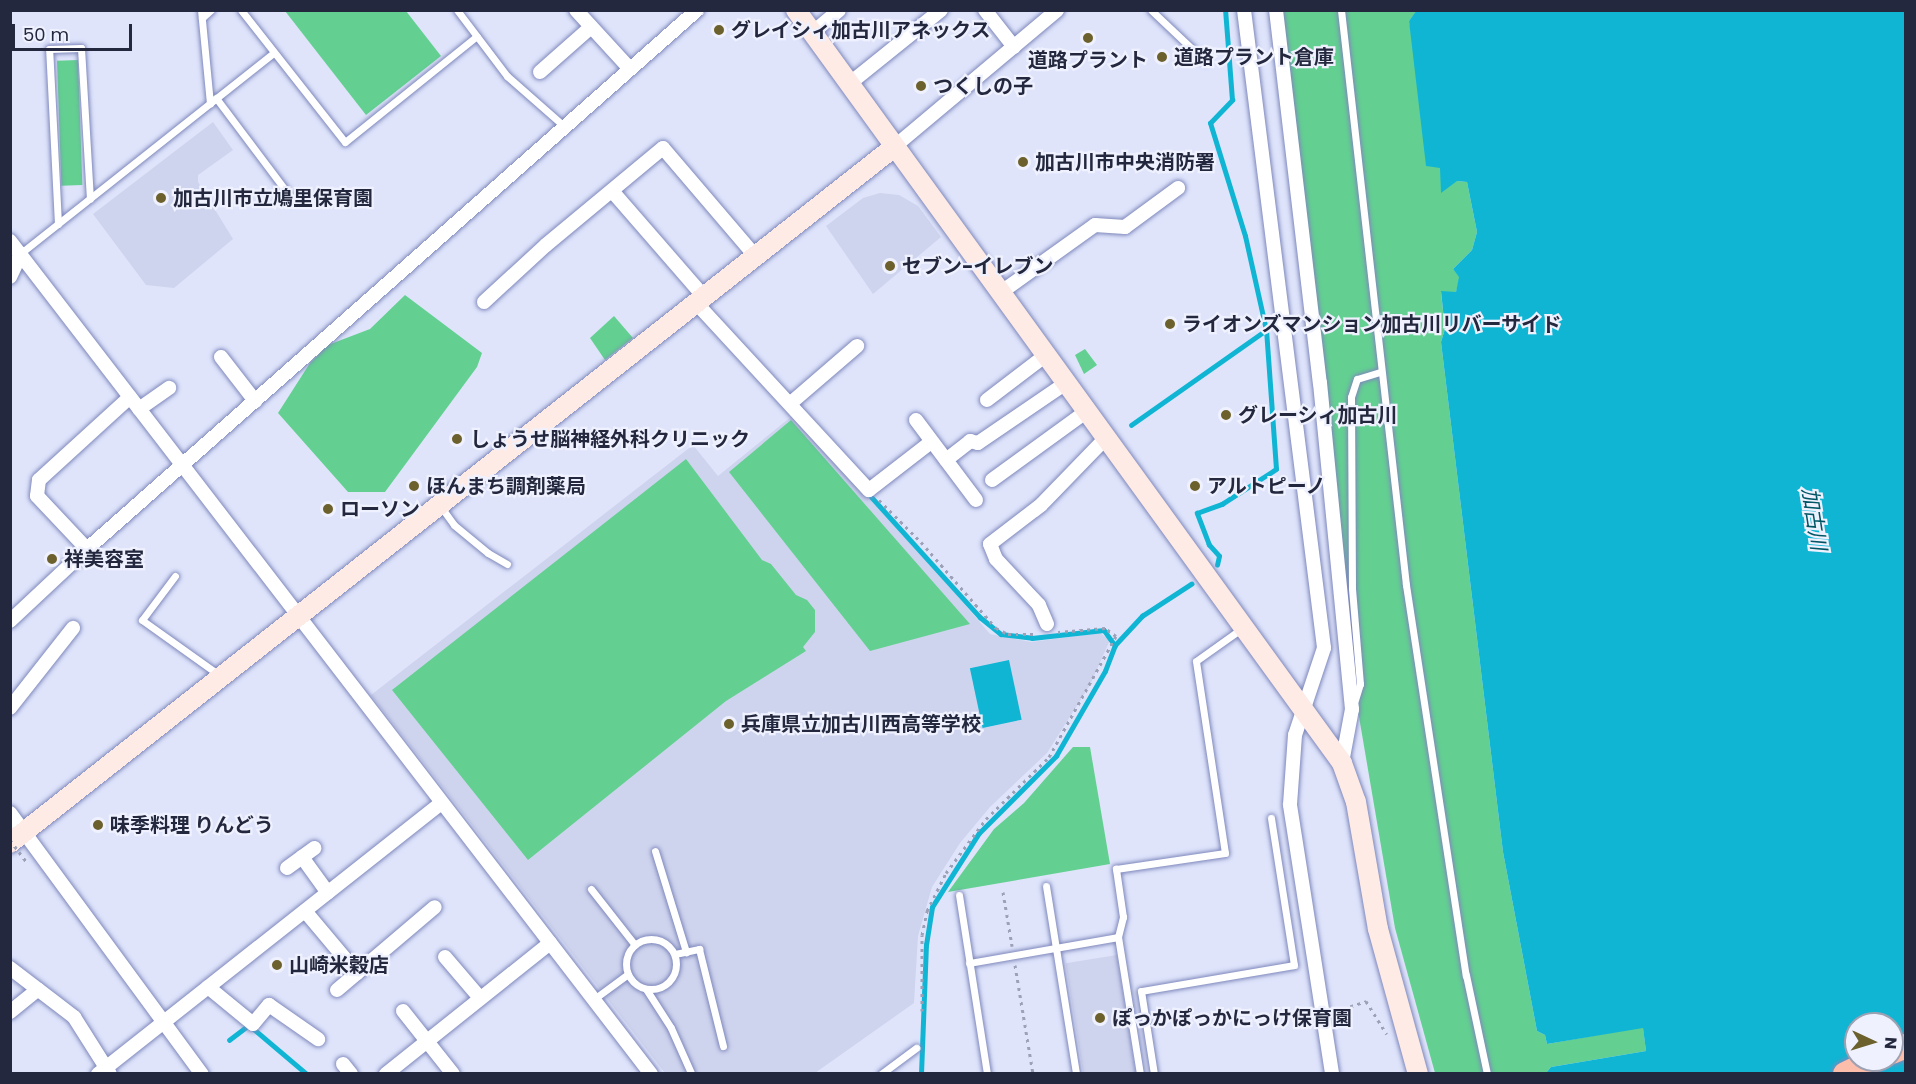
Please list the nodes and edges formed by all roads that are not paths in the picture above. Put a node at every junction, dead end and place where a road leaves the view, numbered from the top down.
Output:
1 (211, 10) edge
2 (241, 10) edge
3 (457, 10) edge
4 (576, 10) edge
5 (697, 10) edge
6 (796, 10) edge
7 (839, 10) edge
8 (941, 10) edge
9 (984, 10) edge
10 (1057, 10) edge
11 (1151, 10) edge
12 (1244, 10) edge
13 (1276, 10) edge
14 (1341, 10) edge
15 (201, 14) edge
16 (591, 27) junction
17 (812, 33) junction
18 (477, 36) junction
19 (1014, 47) junction
20 (273, 53) junction
21 (1205, 62) dead end
22 (630, 69) junction
23 (540, 72) dead end
24 (849, 84) junction
25 (216, 98) junction
26 (210, 104) junction
27 (565, 127) junction
28 (894, 147) junction
29 (1178, 188) dead end
30 (612, 191) junction
31 (90, 199) junction
32 (293, 200) dead end
33 (58, 224) junction
34 (10, 241) edge
35 (21, 253) junction
36 (756, 257) junction
37 (10, 277) edge
38 (1000, 293) junction
39 (484, 302) dead end
40 (702, 302) junction
41 (857, 346) dead end
42 (1046, 355) junction
43 (220, 357) dead end
44 (1380, 372) junction
45 (1066, 383) junction
46 (169, 388) dead end
47 (130, 397) junction
48 (987, 399) dead end
49 (255, 401) junction
50 (792, 402) junction
51 (139, 409) junction
52 (1087, 411) junction
53 (916, 420) dead end
54 (1106, 438) junction
55 (931, 442) junction
56 (946, 460) junction
57 (181, 467) junction
58 (992, 480) dead end
59 (976, 500) dead end
60 (441, 507) junction
61 (87, 549) junction
62 (507, 564) dead end
63 (175, 576) dead end
64 (299, 618) junction
65 (10, 621) edge
66 (1243, 627) junction
67 (73, 628) dead end
68 (1047, 630) road end
69 (223, 677) junction
70 (10, 708) edge
71 (1352, 709) junction
72 (1305, 710) junction
73 (1341, 763) junction
74 (441, 803) junction
75 (10, 813) edge
76 (1270, 818) dead end
77 (15, 838) edge
78 (315, 848) dead end
79 (656, 851) dead end
80 (302, 857) junction
81 (287, 868) dead end
82 (1046, 886) dead end
83 (591, 889) dead end
84 (328, 893) junction
85 (959, 895) dead end
86 (435, 907) dead end
87 (305, 911) junction
88 (1118, 937) junction
89 (550, 943) junction
90 (635, 945) junction
91 (1055, 948) junction
92 (686, 952) junction
93 (675, 954) junction
94 (445, 957) dead end
95 (969, 963) junction
96 (10, 968) edge
97 (357, 973) junction
98 (628, 974) junction
99 (208, 987) junction
100 (38, 988) junction
101 (646, 989) junction
102 (337, 990) dead end
103 (480, 998) junction
104 (594, 1000) junction
105 (403, 1011) dead end
106 (10, 1012) edge
107 (165, 1022) junction
108 (318, 1039) dead end
109 (428, 1040) junction
110 (723, 1046) dead end
111 (916, 1047) dead end
112 (105, 1071) edge
113 (691, 1073) edge
114 (202, 1074) edge
115 (386, 1074) edge
116 (453, 1074) edge
117 (651, 1074) edge
118 (881, 1074) edge
119 (987, 1074) edge
120 (1076, 1074) edge
121 (1140, 1074) edge
122 (1154, 1074) edge
123 (1332, 1074) edge
124 (1418, 1074) edge
125 (1488, 1074) edge

1 - 15 lane
2 - 20 lane
3 - 18 lane
4 - 16 street
5 - 22 street
6 - 17 street
7 - 17 street
8 - 24 street
9 - 19 street
10 - 19 street
11 - 21 lane
12 - 72 street
13 - 71 street
14 - 44 lane
15 - 26 lane
16 - 22 street
16 - 23 street
17 - 24 street
18 - 20 lane
18 - 27 lane
19 - 28 street
20 - 25 lane
22 - 27 street
24 - 28 street
25 - 26 lane
25 - 32 lane
26 - 31 lane
27 - 49 street
28 - 36 street
28 - 38 street
29 - 38 street
30 - 36 street
30 - 39 street
30 - 40 street
31 - 33 lane
31 - 33 lane
33 - 35 lane
34 - 35 street
35 - 37 street
35 - 47 street
36 - 40 street
38 - 42 street
40 - 50 street
40 - 60 street
41 - 50 street
42 - 45 street
42 - 48 street
43 - 49 street
44 - 71 lane
44 - 125 lane
45 - 52 street
45 - 56 street
46 - 51 street
47 - 51 street
47 - 61 street
49 - 57 street
50 - 55 street
51 - 57 street
52 - 54 street
52 - 58 street
53 - 55 street
54 - 66 street
54 - 68 street
55 - 56 street
56 - 59 street
57 - 61 street
57 - 64 street
60 - 62 lane
60 - 64 street
61 - 65 street
63 - 69 lane
64 - 69 street
64 - 74 street
66 - 72 street
66 - 88 lane
67 - 70 street
69 - 77 street
71 - 73 street
72 - 73 street
72 - 123 street
73 - 124 street
74 - 84 street
74 - 89 street
75 - 77 street
76 - 122 lane
77 - 107 street
78 - 80 street
79 - 92 lane
80 - 81 street
80 - 84 street
82 - 91 lane
83 - 90 lane
84 - 87 street
85 - 95 lane
86 - 97 street
87 - 97 street
87 - 99 street
88 - 91 lane
88 - 121 lane
89 - 103 street
89 - 104 street
90 - 93 lane
90 - 98 lane
91 - 95 lane
91 - 120 lane
92 - 93 lane
92 - 110 lane
93 - 101 lane
94 - 103 street
95 - 119 lane
96 - 100 street
97 - 102 street
98 - 101 lane
98 - 104 lane
99 - 107 street
99 - 108 street
100 - 106 street
100 - 112 street
101 - 113 lane
103 - 109 street
104 - 117 street
105 - 109 street
107 - 112 street
107 - 114 street
109 - 115 street
109 - 116 street
111 - 118 lane

